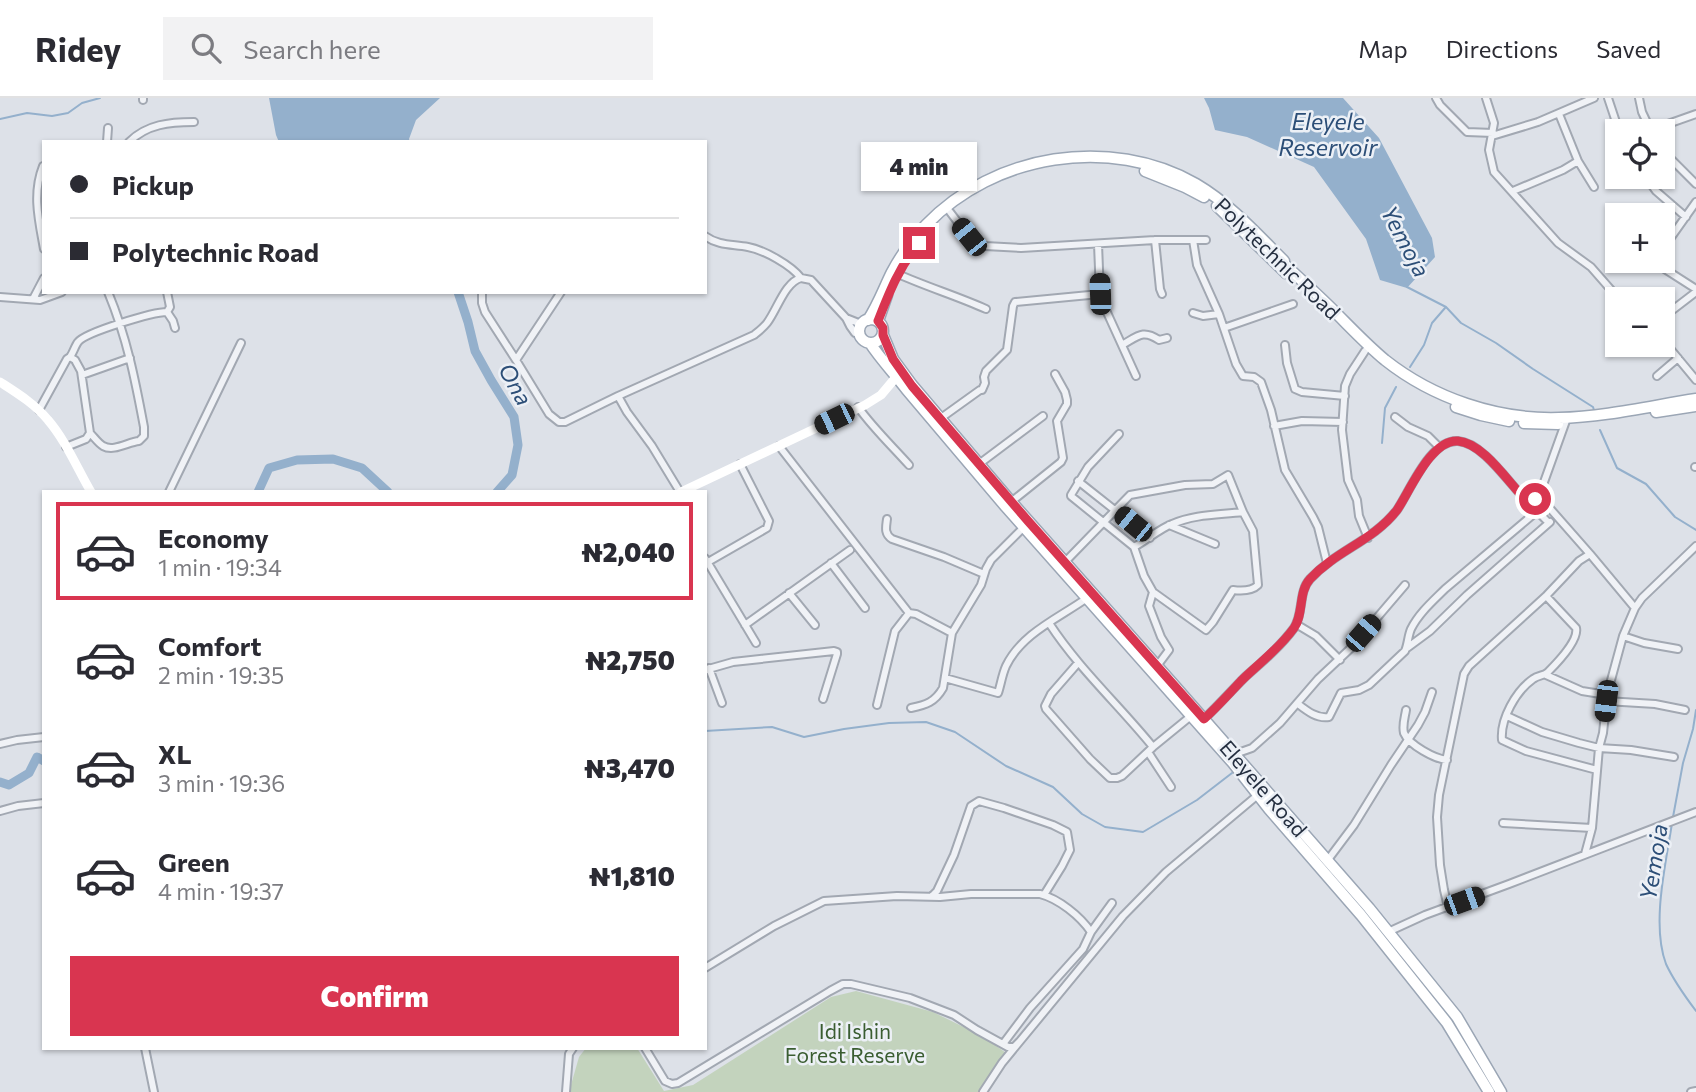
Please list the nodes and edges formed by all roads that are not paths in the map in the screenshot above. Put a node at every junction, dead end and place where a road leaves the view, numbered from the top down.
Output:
1 (1436, 98) edge
2 (1486, 98) edge
3 (1594, 98) edge
4 (1608, 98) edge
5 (1639, 98) edge
6 (1559, 114) junction
7 (1696, 114) edge
8 (1615, 119) edge
9 (1645, 119) edge
10 (1675, 121) edge
11 (194, 122) dead end
12 (108, 128) dead end
13 (1493, 135) junction
14 (107, 140) edge
15 (131, 140) edge
16 (1578, 161) junction
17 (1675, 163) edge
18 (42, 168) edge
19 (1696, 184) edge
20 (1594, 187) dead end
21 (1655, 189) edge
22 (1513, 191) junction
23 (1696, 202) edge
24 (950, 212) junction
25 (1686, 217) junction
26 (1675, 232) edge
27 (42, 237) edge
28 (707, 237) edge
29 (1155, 240) junction
30 (1193, 240) junction
31 (1206, 240) dead end
32 (1098, 244) junction
33 (1670, 273) edge
34 (898, 274) junction
35 (801, 278) junction
36 (42, 282) edge
37 (1608, 287) edge
38 (1695, 291) edge
39 (58, 294) edge
40 (109, 294) edge
41 (167, 294) edge
42 (482, 294) edge
43 (560, 294) edge
44 (1100, 294) junction
45 (1162, 294) dead end
46 (0, 297) edge
47 (33, 299) junction
48 (1696, 302) edge
49 (1293, 304) dead end
50 (1675, 307) edge
51 (986, 309) dead end
52 (167, 312) junction
53 (1193, 313) dead end
54 (1219, 314) junction
55 (846, 318) junction
56 (871, 321) junction
57 (120, 323) junction
58 (175, 328) dead end
59 (1224, 328) junction
60 (859, 332) junction
61 (883, 335) junction
62 (1167, 338) dead end
63 (242, 343) dead end
64 (870, 343) junction
65 (1122, 345) junction
66 (1285, 345) dead end
67 (1365, 351) junction
68 (1675, 354) edge
69 (70, 358) junction
70 (130, 358) junction
71 (1678, 358) junction
72 (516, 360) junction
73 (899, 373) junction
74 (1055, 374) dead end
75 (82, 375) junction
76 (1136, 376) dead end
77 (1657, 376) dead end
78 (1696, 380) edge
79 (0, 382) edge
80 (618, 396) junction
81 (1345, 396) junction
82 (1696, 399) edge
83 (1696, 406) edge
84 (858, 407) junction
85 (38, 410) junction
86 (1043, 416) dead end
87 (1395, 417) dead end
88 (941, 418) junction
89 (1566, 421) junction
90 (1343, 422) junction
91 (1274, 426) junction
92 (945, 429) junction
93 (90, 433) junction
94 (1119, 434) dead end
95 (779, 446) junction
96 (960, 446) junction
97 (66, 447) junction
98 (1439, 447) junction
99 (740, 464) junction
100 (979, 464) junction
101 (909, 465) dead end
102 (1078, 481) junction
103 (89, 490) edge
104 (170, 490) edge
105 (680, 490) edge
106 (685, 490) edge
107 (1539, 496) junction
108 (1011, 502) junction
109 (1115, 510) junction
110 (1243, 512) junction
111 (1556, 516) junction
112 (887, 519) dead end
113 (1105, 522) junction
114 (1549, 523) junction
115 (1168, 525) junction
116 (1024, 527) junction
117 (1150, 538) junction
118 (1368, 538) junction
119 (1216, 544) dead end
120 (1134, 547) junction
121 (1696, 547) edge
122 (850, 550) dead end
123 (1590, 554) junction
124 (707, 559) edge
125 (707, 562) edge
126 (1065, 562) junction
127 (831, 563) junction
128 (1327, 563) junction
129 (984, 574) junction
130 (1405, 585) dead end
131 (1153, 592) junction
132 (789, 593) junction
133 (1546, 596) junction
134 (1088, 598) junction
135 (866, 608) dead end
136 (1635, 608) junction
137 (909, 613) junction
138 (1049, 623) junction
139 (1296, 624) junction
140 (745, 625) junction
141 (815, 625) dead end
142 (952, 633) junction
143 (1623, 636) junction
144 (756, 643) dead end
145 (1407, 648) junction
146 (1678, 649) dead end
147 (1340, 660) junction
148 (1078, 663) junction
149 (1157, 666) junction
150 (707, 669) edge
151 (1546, 675) junction
152 (945, 678) junction
153 (1432, 692) dead end
154 (1607, 698) junction
155 (823, 699) dead end
156 (722, 703) dead end
157 (1298, 704) junction
158 (877, 705) dead end
159 (911, 708) dead end
160 (1406, 710) dead end
161 (1685, 710) dead end
162 (1191, 716) junction
163 (1507, 716) junction
164 (1204, 719) junction
165 (42, 737) edge
166 (1408, 738) junction
167 (0, 744) edge
168 (1599, 748) junction
169 (1150, 750) junction
170 (1674, 757) dead end
171 (1236, 758) junction
172 (1447, 760) junction
173 (1597, 770) junction
174 (1171, 787) dead end
175 (1259, 789) junction
176 (42, 803) edge
177 (0, 811) edge
178 (1696, 812) edge
179 (1503, 823) dead end
180 (1592, 828) junction
181 (1585, 855) junction
182 (1327, 861) junction
183 (1044, 894) junction
184 (932, 896) junction
185 (1112, 903) dead end
186 (1448, 907) junction
187 (1091, 932) junction
188 (1388, 932) junction
189 (707, 967) edge
190 (1452, 1020) junction
191 (1020, 1041) junction
192 (1003, 1044) junction
193 (145, 1050) edge
194 (570, 1050) edge
195 (646, 1050) edge
196 (154, 1092) edge
197 (566, 1092) edge
198 (983, 1092) edge
199 (1489, 1092) edge
200 (1501, 1092) edge

1 - 13 street
2 - 13 street
3 - 6 street
4 - 8 street
5 - 9 street
6 - 13 street
6 - 16 street
7 - 10 street
11 - 15 street
12 - 14 street
13 - 22 street
16 - 20 street
16 - 22 street
17 - 19 street
18 - 27 street
21 - 25 street
22 - 37 street
23 - 25 street
24 - 32 street
24 - 34 main road, Polytechnic Road
24 - 67 main road, Polytechnic Road
25 - 26 street
28 - 35 street
29 - 30 street
29 - 32 street
29 - 45 street
30 - 31 street
30 - 54 street
32 - 44 street
33 - 38 street
34 - 51 street
34 - 56 main road, Polytechnic Road
35 - 55 street
35 - 80 street
36 - 47 street
38 - 48 street
38 - 50 street
39 - 47 street
40 - 57 street
41 - 52 street
42 - 72 street
43 - 72 street
44 - 65 street
44 - 88 street
46 - 47 street
49 - 59 street
52 - 57 street
52 - 58 street
53 - 54 street
54 - 59 street
55 - 56 street
55 - 60 street
56 - 60 main road
56 - 61 main road
56 - 89 main road, Polytechnic Road
57 - 69 street
57 - 70 street
59 - 91 street
60 - 64 main road
61 - 64 main road
61 - 73 main road
62 - 65 street
63 - 104 street
64 - 73 main road
65 - 76 street
66 - 81 street
67 - 81 street
67 - 89 main road, Polytechnic Road
68 - 71 street
69 - 75 street
69 - 85 street
70 - 75 street
70 - 93 street
71 - 77 street
71 - 78 street
72 - 80 street
73 - 84 main road
73 - 88 main road, Eleyele Road
73 - 92 main road, Eleyele Road
74 - 108 street
75 - 93 street
79 - 85 main road
80 - 105 street
81 - 90 street
82 - 89 main road, Polytechnic Road
83 - 89 main road, Polytechnic Road
84 - 95 main road
84 - 101 street
85 - 97 main road
86 - 100 street
87 - 98 street
88 - 92 main road, Eleyele Road
89 - 107 street
90 - 91 street
90 - 118 street
91 - 128 street
92 - 96 main road, Eleyele Road
93 - 97 street
94 - 102 street
95 - 99 main road
95 - 137 street
96 - 100 main road, Eleyele Road
96 - 116 main road, Eleyele Road
97 - 103 main road
98 - 107 street
98 - 118 street
99 - 106 main road
99 - 124 street
100 - 108 main road, Eleyele Road
102 - 109 street
102 - 113 street
107 - 111 street
108 - 126 main road, Eleyele Road
109 - 110 street
109 - 113 street
109 - 117 street
110 - 115 street
110 - 131 street
111 - 114 street
111 - 123 street
112 - 129 street
113 - 120 street
113 - 126 street
114 - 145 street
114 - 145 street
115 - 117 street
115 - 119 street
116 - 129 street
116 - 134 main road, Eleyele Road
117 - 120 street
118 - 128 street
120 - 131 street
121 - 136 street
122 - 127 street
123 - 133 street
123 - 136 street
125 - 140 street
126 - 149 main road, Eleyele Road
127 - 132 street
127 - 135 street
128 - 139 street
129 - 142 street
130 - 147 street
131 - 149 street
132 - 140 street
132 - 141 street
133 - 151 street
133 - 172 street
134 - 138 street
134 - 162 main road, Eleyele Road
136 - 143 street
137 - 142 street
137 - 158 street
138 - 148 street
138 - 152 street
139 - 147 street
139 - 164 street
140 - 144 street
142 - 152 street
143 - 146 street
143 - 154 street
145 - 157 street
147 - 157 street
148 - 169 street
148 - 169 street
149 - 164 main road, Eleyele Road
150 - 155 street
150 - 156 street
151 - 154 street
151 - 163 street
152 - 159 street
153 - 166 street
154 - 161 street
154 - 168 street
157 - 171 street
160 - 166 street
162 - 169 street
162 - 171 main road, Eleyele Road
163 - 168 street
163 - 173 street
164 - 171 main road, Eleyele Road
165 - 167 street
166 - 172 street
166 - 182 street
168 - 170 street
168 - 173 street
169 - 174 street
171 - 175 main road, Eleyele Road
172 - 186 street
173 - 180 street
175 - 182 main road, Eleyele Road
175 - 190 main road, Eleyele Road
175 - 191 street
176 - 177 street
178 - 181 street
179 - 180 street
180 - 181 street
181 - 186 street
182 - 188 main road, Eleyele Road
183 - 184 street
183 - 184 street
183 - 187 street
184 - 189 street
185 - 187 street
186 - 188 street
187 - 192 street
188 - 190 main road, Eleyele Road
190 - 199 main road, Eleyele Road
190 - 200 main road, Eleyele Road
191 - 192 street
191 - 198 street
192 - 195 street
193 - 196 street
194 - 197 street

